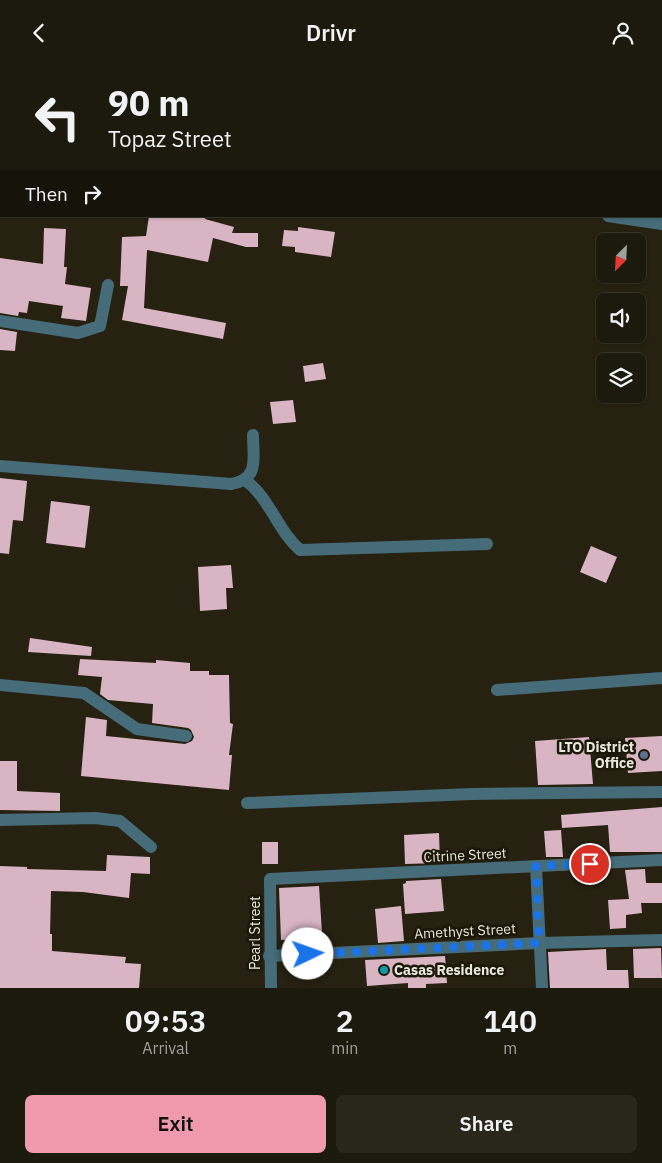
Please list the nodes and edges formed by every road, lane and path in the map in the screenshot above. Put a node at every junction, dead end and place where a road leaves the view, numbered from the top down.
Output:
1 (615, 217) edge
2 (662, 224) edge
3 (108, 285) dead end
4 (0, 321) edge
5 (253, 435) dead end
6 (0, 467) edge
7 (245, 480) junction
8 (487, 544) dead end
9 (662, 678) edge
10 (0, 685) edge
11 (497, 690) dead end
12 (186, 736) dead end
13 (662, 793) edge
14 (248, 803) dead end
15 (0, 820) edge
16 (151, 847) dead end
17 (662, 860) edge
18 (536, 866) junction
19 (270, 879) joint
20 (662, 940) edge
21 (539, 943) junction
22 (269, 956) junction
23 (270, 988) edge
24 (542, 988) edge

1 - 2 street
3 - 4 street
5 - 7 street
6 - 7 street
7 - 8 street
9 - 11 street
10 - 12 street
13 - 14 street
15 - 16 street
17 - 18 street, Citrine Street
18 - 19 street, Citrine Street
18 - 21 street
19 - 22 street, Pearl Street
20 - 21 street, Amethyst Street
21 - 22 street, Amethyst Street
21 - 24 street
22 - 23 street, Pearl Street

